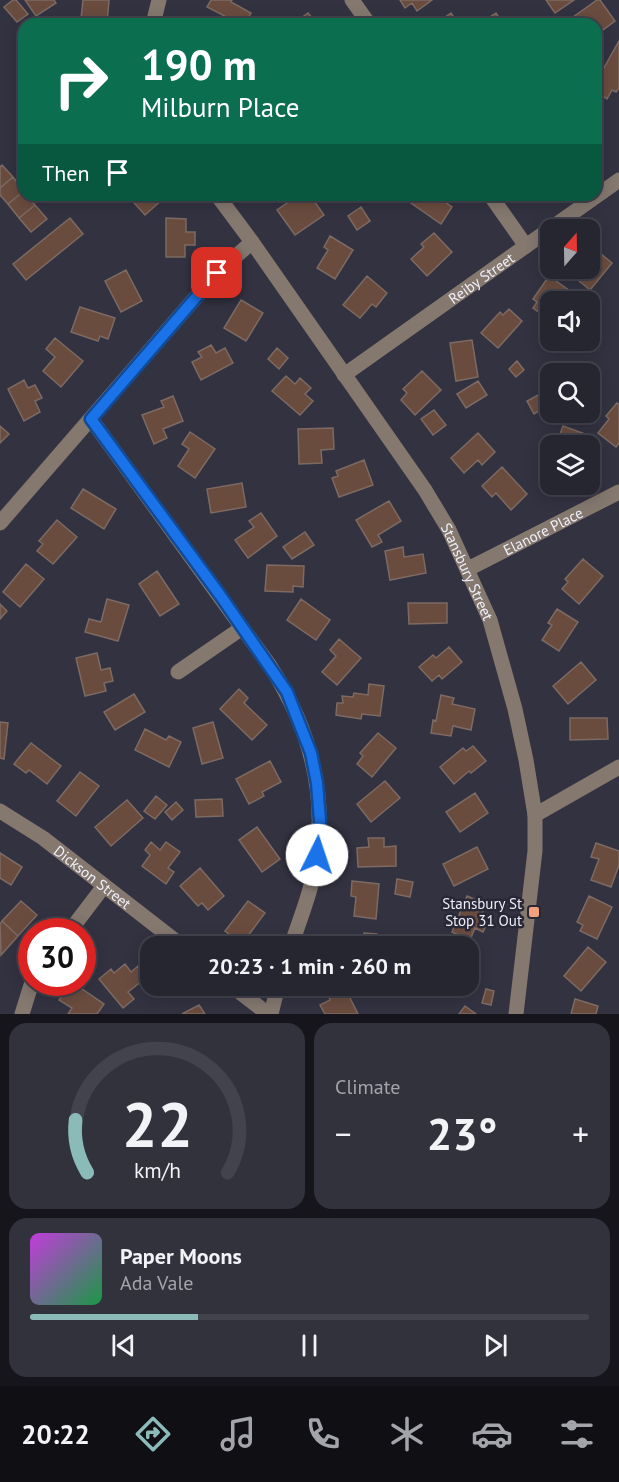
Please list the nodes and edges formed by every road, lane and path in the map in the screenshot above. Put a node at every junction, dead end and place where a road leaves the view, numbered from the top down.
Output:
1 (159, 0) edge
2 (352, 0) edge
3 (154, 18) edge
4 (365, 18) edge
5 (619, 180) edge
6 (602, 192) edge
7 (221, 201) edge
8 (494, 201) edge
9 (589, 201) edge
10 (252, 242) junction
11 (526, 246) junction
12 (344, 375) junction
13 (91, 419) junction
14 (619, 492) edge
15 (0, 524) edge
16 (468, 569) junction
17 (242, 628) junction
18 (178, 672) dead end
19 (619, 767) edge
20 (0, 811) edge
21 (535, 815) junction
22 (104, 886) junction
23 (80, 918) edge
24 (169, 936) edge
25 (294, 936) edge
26 (28, 996) edge
27 (246, 996) edge
28 (275, 996) edge
29 (22, 1014) edge
30 (270, 1014) edge
31 (516, 1014) edge

1 - 3 street
2 - 4 street
5 - 6 street, Reiby Street
7 - 10 street, Stansbury Street
8 - 11 street
9 - 11 street, Reiby Street
10 - 12 street, Stansbury Street
10 - 13 street
11 - 12 street, Reiby Street
12 - 16 street, Stansbury Street
13 - 15 street
13 - 17 street
14 - 16 street, Elanore Place
16 - 21 street, Stansbury Street
17 - 18 street
17 - 25 street
19 - 21 street
20 - 22 street, Dickson Street
21 - 31 street, Stansbury Street
22 - 23 street
22 - 24 street, Dickson Street
26 - 29 street
27 - 30 street
28 - 30 street

